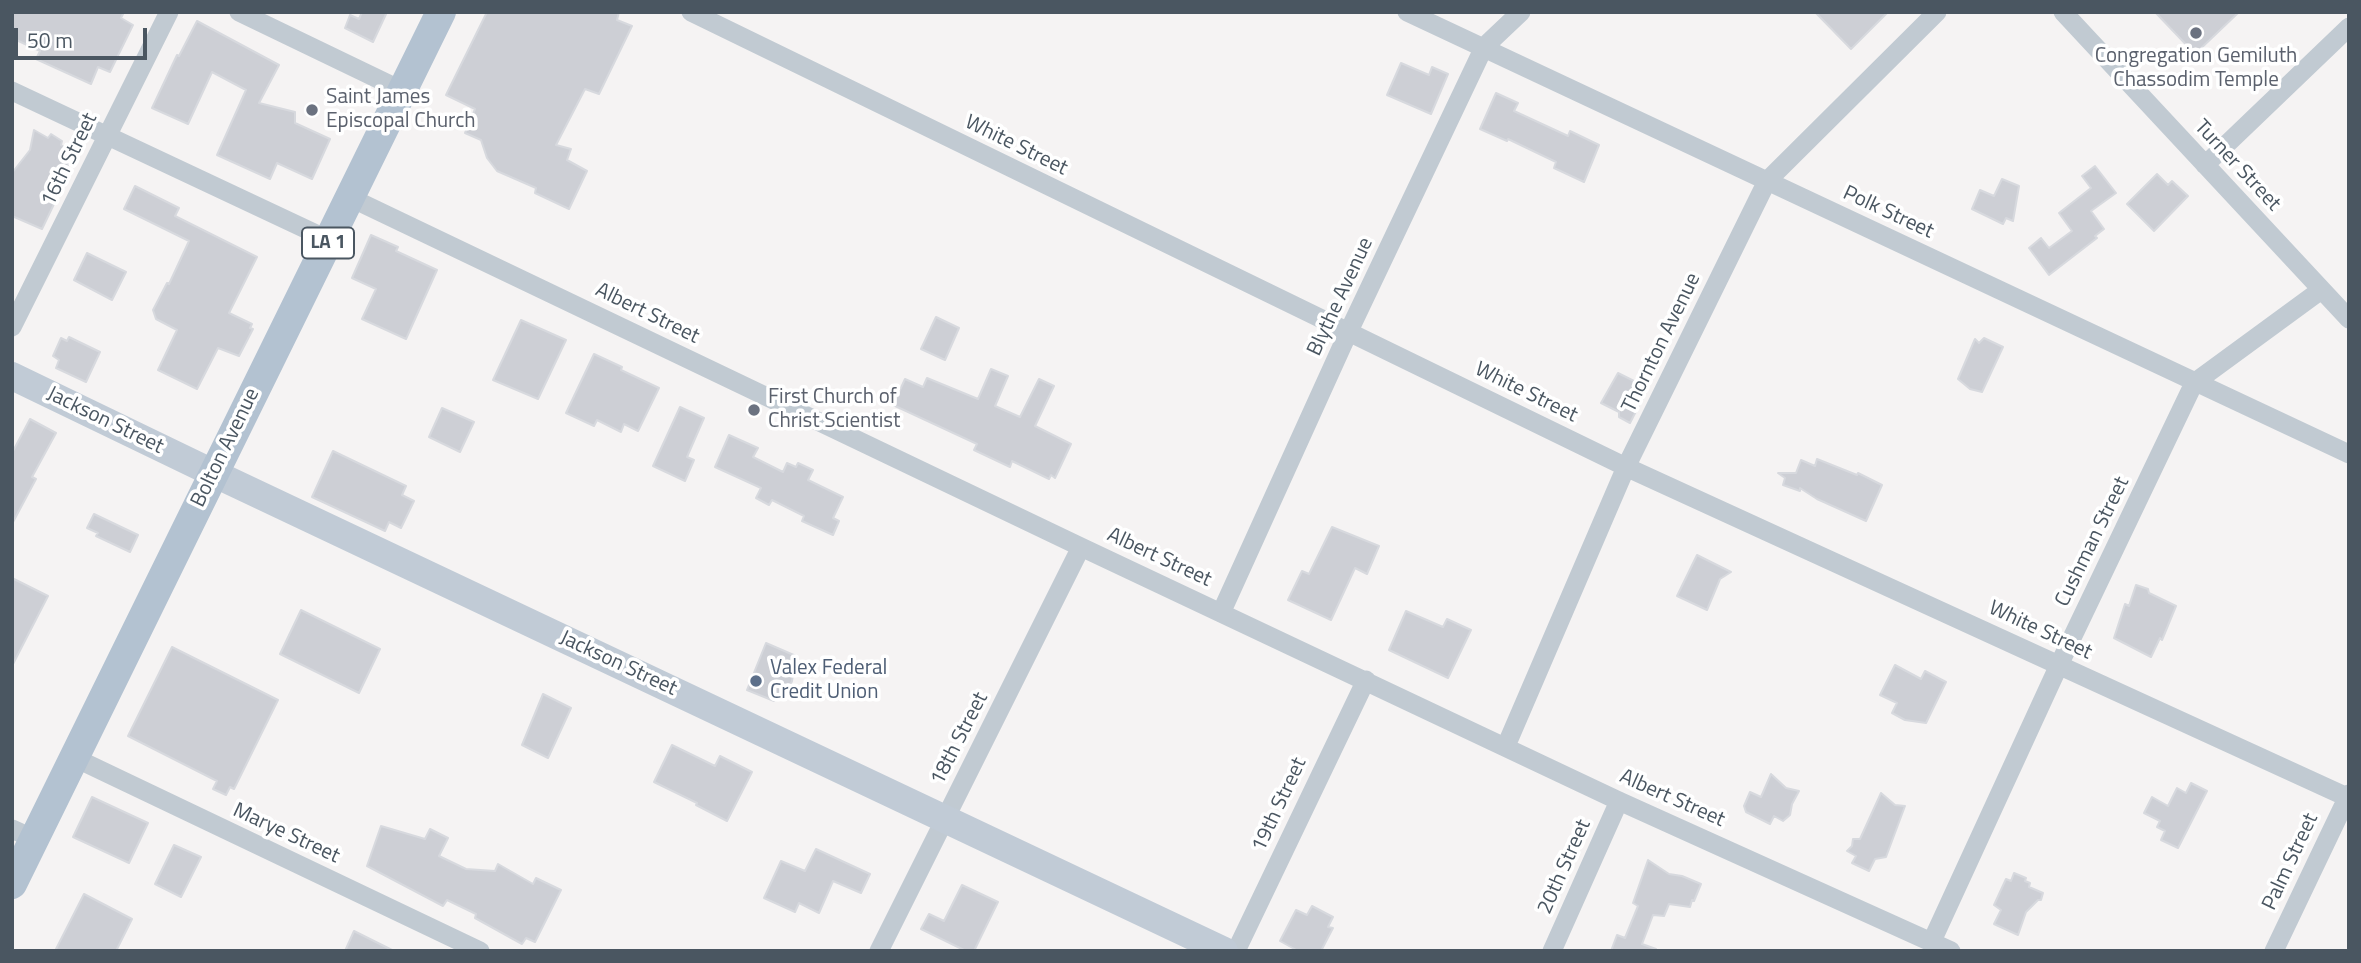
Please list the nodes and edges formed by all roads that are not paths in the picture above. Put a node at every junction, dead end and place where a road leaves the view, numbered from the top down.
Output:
1 (169, 12) edge
2 (239, 12) edge
3 (441, 12) edge
4 (691, 12) edge
5 (1407, 12) edge
6 (1521, 12) edge
7 (1937, 12) edge
8 (2063, 12) edge
9 (2349, 27) edge
10 (1484, 47) junction
11 (12, 91) edge
12 (402, 92) junction
13 (108, 135) junction
14 (2205, 165) junction
15 (1767, 181) junction
16 (351, 198) junction
17 (329, 240) junction
18 (2321, 289) junction
19 (2349, 319) edge
20 (12, 327) edge
21 (1349, 333) junction
22 (12, 376) edge
23 (2194, 383) junction
24 (2349, 454) edge
25 (1626, 467) junction
26 (213, 473) junction
27 (1081, 547) junction
28 (1221, 612) junction
29 (2059, 665) junction
30 (1366, 680) junction
31 (1506, 746) junction
32 (73, 757) junction
33 (2348, 796) edge
34 (1619, 801) junction
35 (945, 819) junction
36 (23, 834) edge
37 (12, 884) edge
38 (1933, 941) junction
39 (480, 951) edge
40 (879, 951) edge
41 (1224, 951) edge
42 (1237, 951) edge
43 (1552, 951) edge
44 (1951, 951) edge
45 (2274, 951) edge

1 - 13 street, 16th Street
2 - 12 street
3 - 12 main road, Bolton Avenue / LA 1
4 - 21 street, White Street
5 - 10 street, Polk Street
6 - 10 street, Blythe Avenue
7 - 15 street, Thornton Avenue
8 - 14 street, Turner Street
9 - 14 street
10 - 15 street, Polk Street
10 - 21 street, Blythe Avenue
11 - 13 street
12 - 16 main road, Bolton Avenue / LA 1
13 - 17 street
13 - 20 street, 16th Street
14 - 18 street, Turner Street
15 - 23 street, Polk Street
15 - 25 street, Thornton Avenue
16 - 17 main road, Bolton Avenue / LA 1
16 - 27 street, Albert Street
17 - 26 main road, Bolton Avenue / LA 1
18 - 19 street, Turner Street
18 - 23 street, Cushman Street
21 - 25 street, White Street
21 - 28 street, Blythe Avenue
22 - 26 main road, Jackson Street
23 - 24 street, Polk Street
23 - 29 street, Cushman Street
25 - 29 street, White Street
25 - 31 street, Thornton Avenue
26 - 32 main road, Bolton Avenue
26 - 35 main road, Jackson Street
27 - 28 street, Albert Street
27 - 35 street, 18th Street
28 - 30 street, Albert Street
29 - 33 street, White Street
29 - 38 street, Cushman Street
30 - 31 street, Albert Street
30 - 42 street, 19th Street
31 - 34 street, Albert Street
32 - 36 main road, Bolton Avenue
32 - 39 street, Marye Street
33 - 45 street, Palm Street
34 - 38 street, Albert Street
34 - 43 street, 20th Street
35 - 40 street, 18th Street
35 - 41 main road, Jackson Street
36 - 37 main road, Bolton Avenue
38 - 44 street, Albert Street

